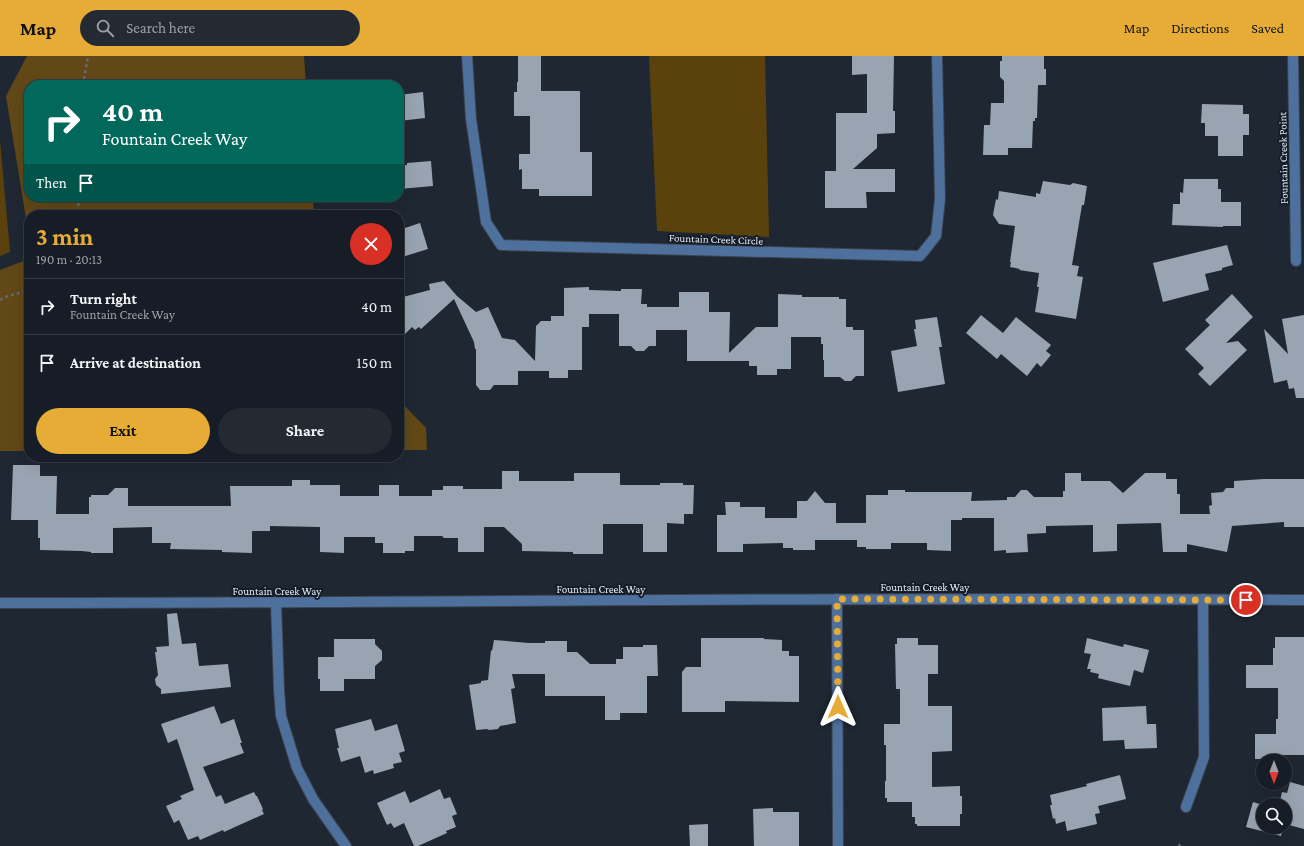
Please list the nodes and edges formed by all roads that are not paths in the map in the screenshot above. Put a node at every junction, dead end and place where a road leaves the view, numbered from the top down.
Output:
1 (467, 56) edge
2 (937, 56) edge
3 (1293, 56) edge
4 (1296, 261) dead end
5 (837, 599) junction
6 (1203, 599) junction
7 (1304, 600) edge
8 (0, 603) edge
9 (276, 603) junction
10 (1186, 807) dead end
11 (346, 846) edge
12 (838, 846) edge

1 - 2 street, Fountain Creek Circle
3 - 4 street, Fountain Creek Point
5 - 6 street, Fountain Creek Way
5 - 9 street, Fountain Creek Way
5 - 12 street
6 - 7 street, Fountain Creek Way
6 - 10 street
8 - 9 street, Fountain Creek Way
9 - 11 street

